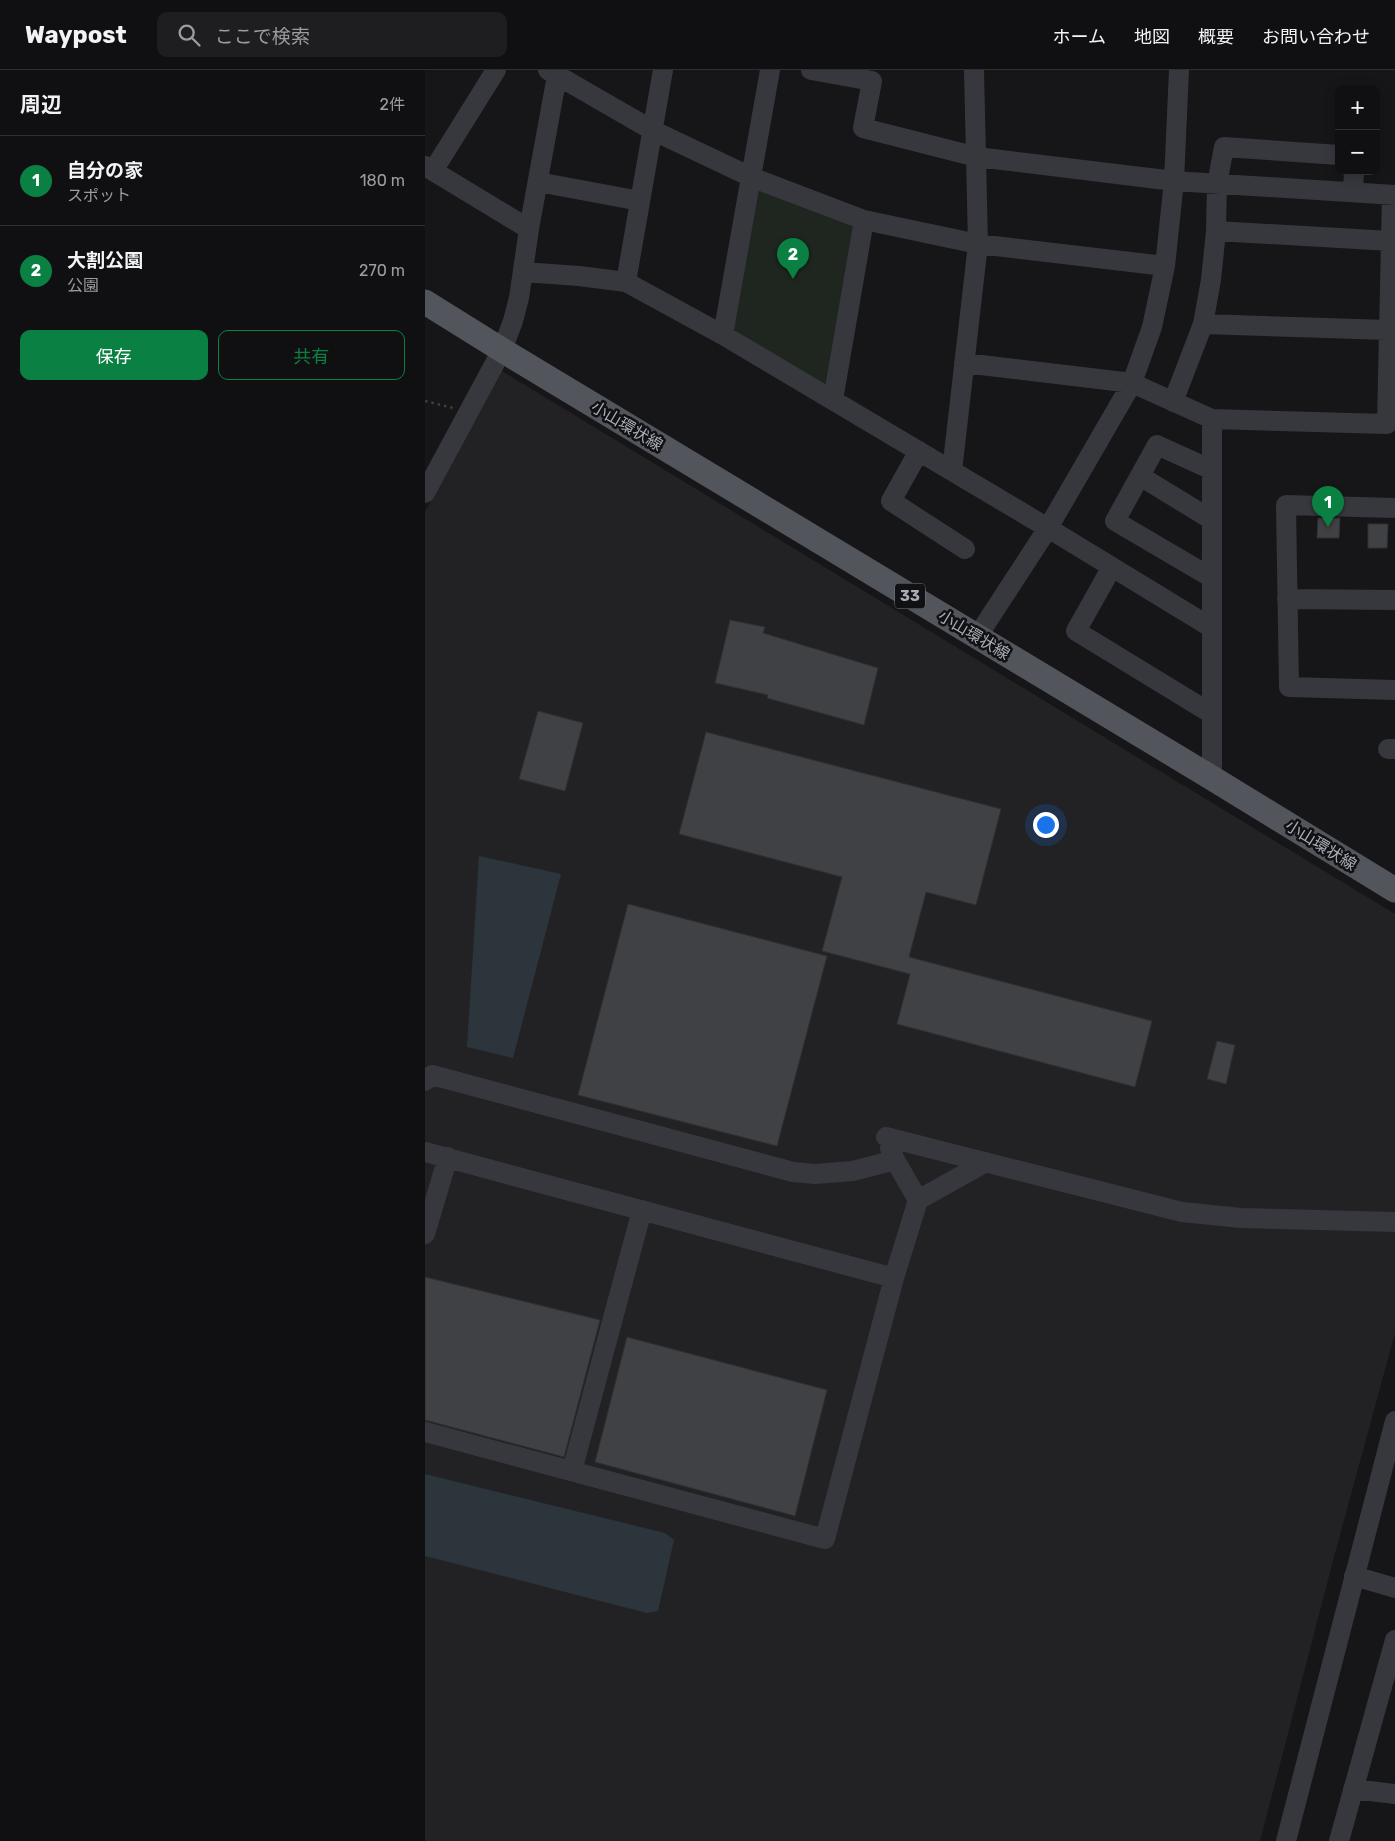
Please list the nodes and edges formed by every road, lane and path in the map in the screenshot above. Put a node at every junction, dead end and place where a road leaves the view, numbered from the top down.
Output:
1 (496, 70) edge
2 (663, 70) edge
3 (770, 70) edge
4 (811, 70) edge
5 (974, 70) edge
6 (1179, 70) edge
7 (554, 72) edge
8 (652, 130) junction
9 (1335, 155) edge
10 (977, 157) junction
11 (429, 168) edge
12 (1354, 175) edge
13 (751, 178) junction
14 (1174, 181) junction
15 (538, 182) junction
16 (1217, 184) junction
17 (1353, 192) junction
18 (1394, 195) edge
19 (640, 201) junction
20 (864, 220) junction
21 (529, 229) junction
22 (1216, 231) junction
23 (1391, 241) junction
24 (978, 244) junction
25 (1165, 266) junction
26 (1393, 269) edge
27 (523, 272) junction
28 (626, 282) junction
29 (425, 302) edge
30 (1203, 324) junction
31 (1389, 330) junction
32 (723, 335) junction
33 (502, 350) junction
34 (964, 363) junction
35 (1391, 379) edge
36 (1132, 383) junction
37 (833, 400) junction
38 (425, 401) edge
39 (1173, 402) junction
40 (469, 412) junction
41 (1212, 420) junction
42 (919, 451) junction
43 (1212, 470) junction
44 (952, 471) junction
45 (1140, 476) junction
46 (425, 493) edge
47 (1395, 508) edge
48 (1212, 520) junction
49 (1048, 528) junction
50 (965, 549) dead end
51 (1112, 567) junction
52 (1212, 578) junction
53 (1287, 599) junction
54 (1395, 600) edge
55 (1212, 628) junction
56 (977, 637) junction
57 (1395, 690) edge
58 (1212, 714) junction
59 (1212, 778) junction
60 (1395, 890) edge
61 (425, 1081) edge
62 (425, 1152) edge
63 (448, 1158) junction
64 (895, 1160) junction
65 (986, 1162) junction
66 (918, 1200) junction
67 (642, 1210) junction
68 (1395, 1222) edge
69 (425, 1234) edge
70 (894, 1278) junction
71 (1395, 1421) edge
72 (425, 1432) edge
73 (572, 1471) junction
74 (1354, 1576) junction
75 (1395, 1588) edge
76 (1395, 1640) edge
77 (1388, 1692) edge
78 (1353, 1789) junction
79 (1395, 1794) edge
80 (1286, 1841) edge
81 (1339, 1841) edge

1 - 11 street
2 - 8 street
3 - 13 street
4 - 10 street
5 - 10 street
6 - 14 street
7 - 8 street
7 - 15 street
8 - 13 street
8 - 19 street
9 - 16 street
10 - 14 street
10 - 24 street
11 - 21 street
12 - 17 street
13 - 20 street
13 - 32 street
14 - 16 street
14 - 25 street
15 - 19 street
15 - 21 street
16 - 17 street
16 - 22 street
17 - 18 street
18 - 23 street
19 - 28 street
20 - 24 street
20 - 37 street
21 - 27 street
22 - 23 street
22 - 30 street
23 - 26 street
24 - 25 street
24 - 34 street
25 - 36 street
26 - 31 street
27 - 28 street
27 - 33 street
28 - 32 street
29 - 33 main road, 小山環状線 / 33
30 - 31 street
30 - 39 street
31 - 35 street
32 - 37 street
33 - 40 street
33 - 56 main road, 小山環状線 / 33
34 - 36 street
34 - 44 street
35 - 41 street
36 - 39 street
36 - 49 street
37 - 42 street
38 - 40 path
39 - 41 street
40 - 46 street
41 - 43 street
42 - 44 street
42 - 50 street
43 - 45 street
43 - 48 street
44 - 49 street
45 - 48 street
45 - 52 street
47 - 53 street
48 - 52 street
49 - 51 street
49 - 56 street
51 - 55 street
51 - 58 street
52 - 55 street
53 - 54 street
53 - 57 street
55 - 58 street
56 - 59 main road, 小山環状線 / 33
58 - 59 street
59 - 60 main road, 小山環状線 / 33
61 - 64 street
62 - 63 street
63 - 67 street
63 - 69 street
64 - 65 street
64 - 66 street
65 - 66 street
65 - 68 street
66 - 70 street
67 - 70 street
67 - 73 street
70 - 73 street
71 - 74 street
72 - 73 street
74 - 75 street
74 - 80 street
76 - 77 street
77 - 78 street
78 - 79 street
78 - 81 street

